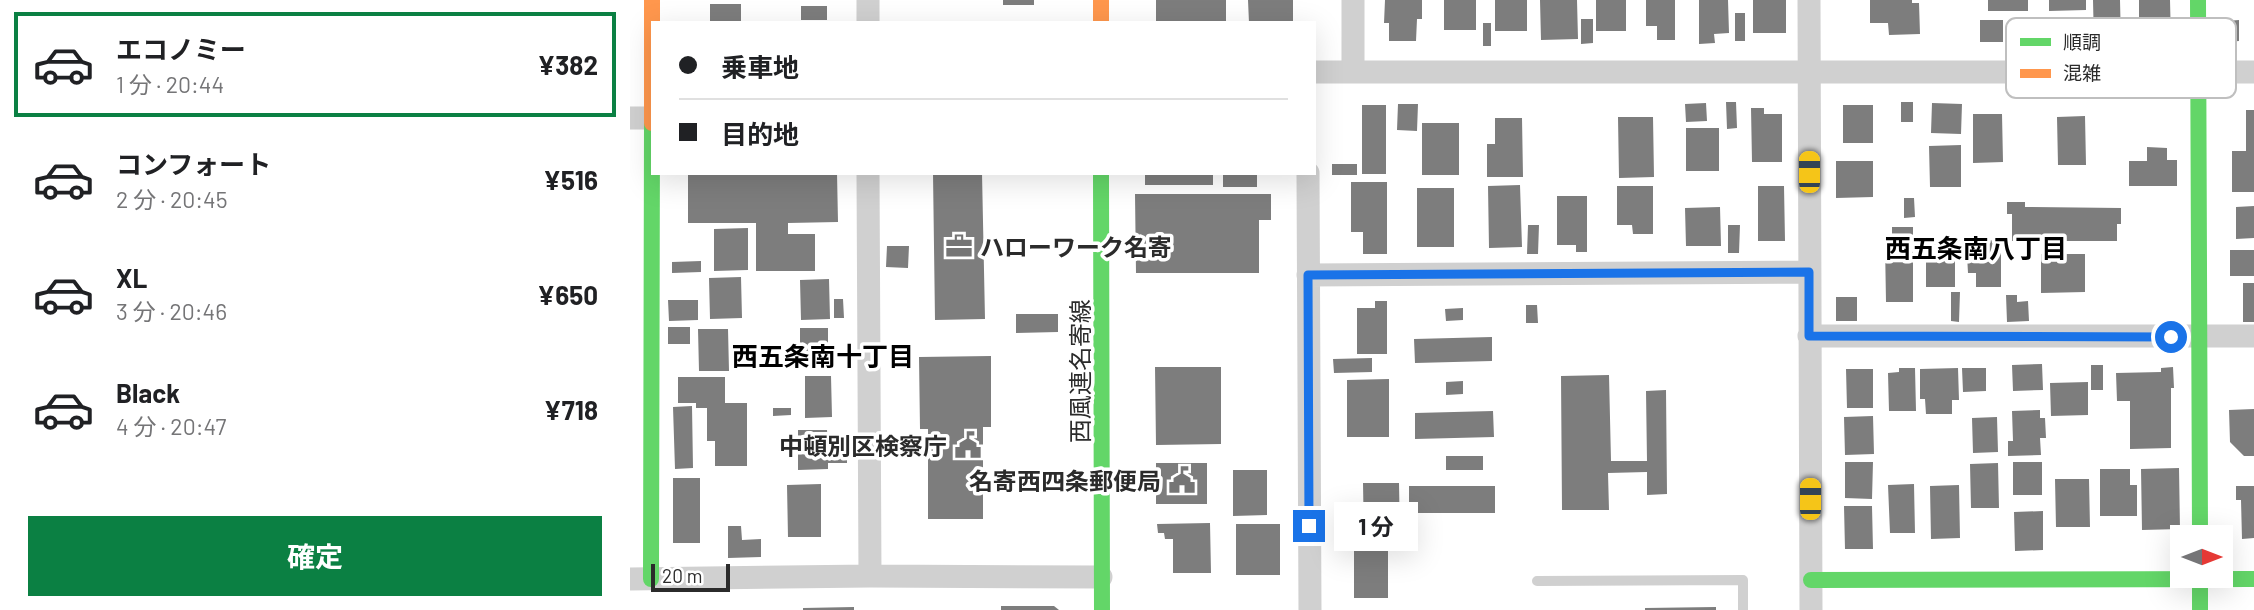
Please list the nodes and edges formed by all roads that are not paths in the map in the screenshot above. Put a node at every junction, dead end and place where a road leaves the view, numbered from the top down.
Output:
1 (652, 0) edge
2 (868, 0) edge
3 (1101, 0) edge
4 (1353, 0) edge
5 (1809, 0) edge
6 (2198, 0) edge
7 (2198, 18) edge
8 (652, 21) edge
9 (868, 21) edge
10 (1101, 21) edge
11 (1353, 71) junction
12 (1316, 72) edge
13 (1808, 72) junction
14 (2006, 72) edge
15 (2236, 72) edge
16 (2254, 72) edge
17 (2198, 98) edge
18 (630, 118) edge
19 (651, 118) edge
20 (651, 156) edge
21 (868, 175) edge
22 (1101, 175) edge
23 (1308, 175) edge
24 (1809, 272) junction
25 (1308, 275) junction
26 (1809, 336) junction
27 (2254, 336) edge
28 (2199, 337) junction
29 (2200, 525) edge
30 (870, 576) junction
31 (1101, 578) junction
32 (2170, 578) edge
33 (640, 579) edge
34 (2233, 579) edge
35 (2254, 579) edge
36 (1811, 580) junction
37 (1537, 581) dead end
38 (2200, 588) edge
39 (1102, 610) edge
40 (1310, 610) edge
41 (1743, 610) edge
42 (1811, 610) edge
43 (2200, 610) edge

1 - 8 street
2 - 9 street
3 - 10 street
4 - 11 street
5 - 13 street
6 - 7 street
11 - 12 street
11 - 13 street
13 - 14 street
13 - 24 street
15 - 16 street
17 - 28 street
18 - 19 street
20 - 33 street
21 - 30 street
22 - 31 street, 西風連名寄線
23 - 25 street
24 - 25 street
24 - 26 street
25 - 40 street
26 - 28 street
26 - 36 street
27 - 28 street
28 - 29 street
30 - 31 street
30 - 33 street
31 - 39 street, 西風連名寄線
32 - 36 street
34 - 35 street
36 - 42 street
37 - 41 lane
38 - 43 street

